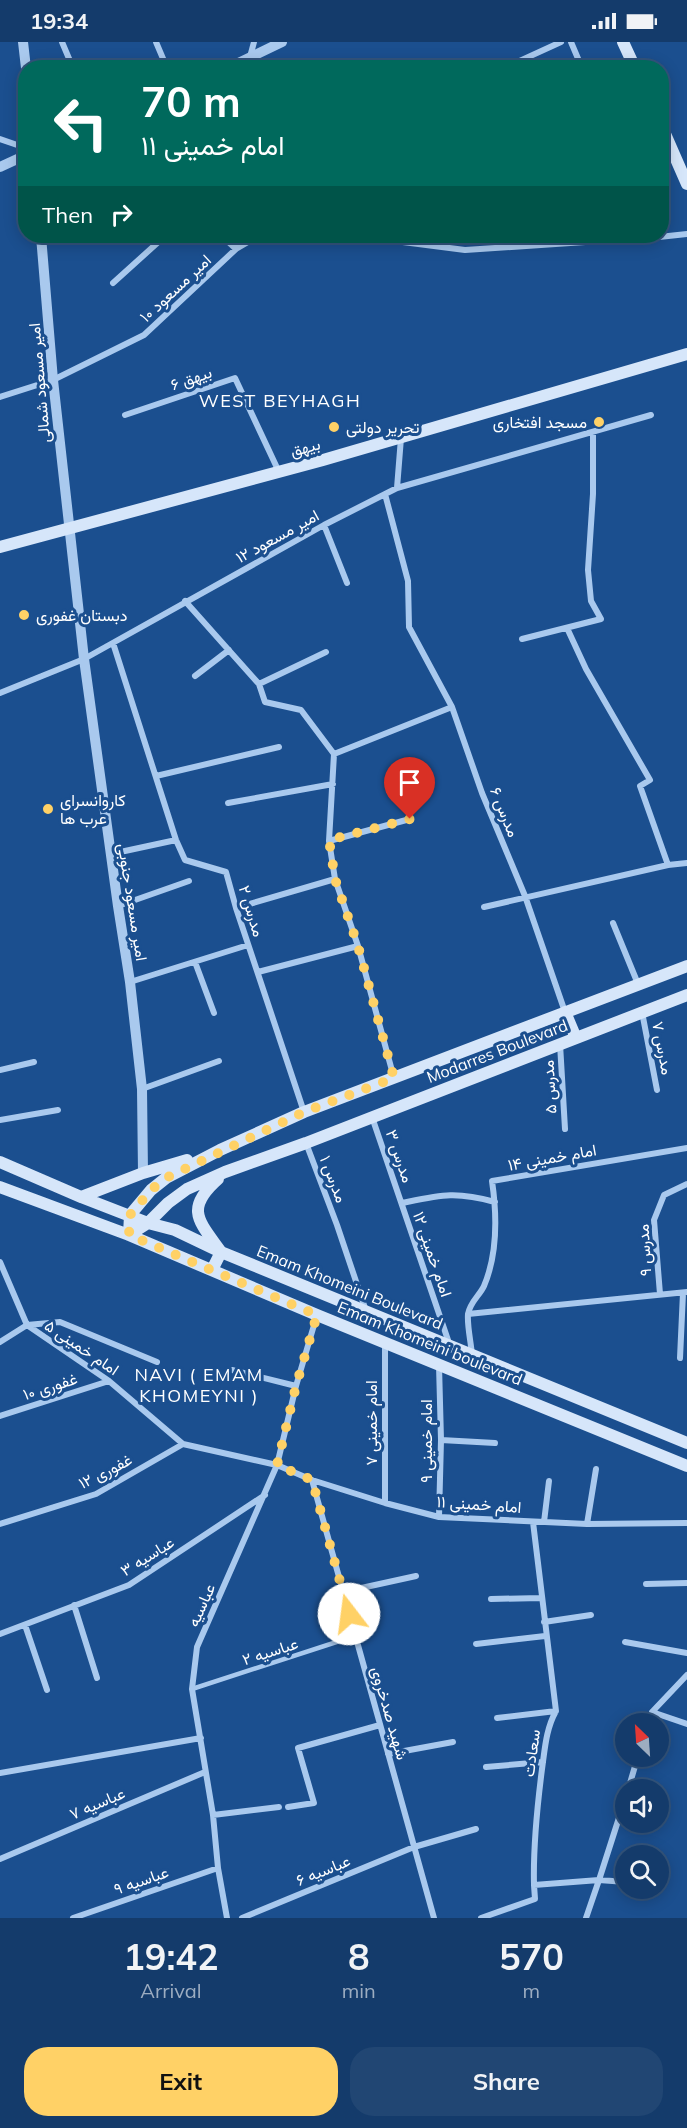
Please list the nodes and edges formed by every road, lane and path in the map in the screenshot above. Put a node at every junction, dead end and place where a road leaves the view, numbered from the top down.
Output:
1 (23, 42) edge
2 (62, 42) edge
3 (156, 42) edge
4 (254, 42) edge
5 (282, 42) edge
6 (561, 42) edge
7 (571, 42) edge
8 (623, 42) edge
9 (250, 57) junction
10 (25, 60) edge
11 (70, 60) edge
12 (163, 60) edge
13 (244, 60) edge
14 (522, 60) edge
15 (579, 60) edge
16 (631, 60) edge
17 (0, 139) edge
18 (669, 143) edge
19 (18, 145) edge
20 (18, 159) edge
21 (0, 167) edge
22 (687, 184) edge
23 (687, 234) edge
24 (669, 235) edge
25 (42, 243) edge
26 (157, 243) edge
27 (230, 243) edge
28 (246, 243) edge
29 (408, 243) edge
30 (551, 243) edge
31 (536, 244) joint
32 (236, 249) junction
33 (113, 283) dead end
34 (687, 354) edge
35 (53, 380) junction
36 (0, 397) edge
37 (125, 415) dead end
38 (651, 415) dead end
39 (593, 433) junction
40 (401, 437) junction
41 (279, 472) junction
42 (397, 489) junction
43 (385, 494) junction
44 (324, 525) junction
45 (69, 528) junction
46 (0, 547) edge
47 (347, 584) dead end
48 (185, 601) junction
49 (567, 628) junction
50 (522, 639) dead end
51 (114, 643) junction
52 (229, 650) junction
53 (326, 652) dead end
54 (84, 659) junction
55 (195, 676) dead end
56 (258, 684) junction
57 (0, 693) edge
58 (452, 707) junction
59 (279, 747) dead end
60 (334, 754) junction
61 (156, 776) junction
62 (333, 784) junction
63 (228, 803) dead end
64 (410, 819) dead end
65 (176, 840) junction
66 (329, 840) junction
67 (111, 854) junction
68 (687, 862) edge
69 (668, 865) junction
70 (335, 879) junction
71 (189, 881) dead end
72 (525, 897) junction
73 (118, 906) junction
74 (484, 907) dead end
75 (236, 908) junction
76 (613, 923) dead end
77 (248, 945) junction
78 (358, 946) junction
79 (195, 962) junction
80 (687, 966) edge
81 (258, 972) junction
82 (130, 982) junction
83 (638, 984) junction
84 (687, 995) edge
85 (565, 1012) junction
86 (642, 1012) junction
87 (214, 1013) dead end
88 (576, 1038) junction
89 (560, 1044) junction
90 (219, 1061) dead end
91 (33, 1062) dead end
92 (0, 1070) edge
93 (394, 1078) junction
94 (142, 1089) junction
95 (657, 1090) dead end
96 (58, 1110) dead end
97 (304, 1112) junction
98 (372, 1117) junction
99 (0, 1120) edge
100 (565, 1129) dead end
101 (306, 1143) junction
102 (687, 1148) edge
103 (220, 1150) junction
104 (0, 1162) edge
105 (225, 1172) junction
106 (143, 1173) junction
107 (687, 1184) edge
108 (0, 1187) edge
109 (81, 1197) junction
110 (495, 1202) junction
111 (402, 1203) junction
112 (130, 1215) junction
113 (148, 1223) junction
114 (129, 1235) junction
115 (220, 1252) junction
116 (0, 1262) edge
117 (212, 1270) junction
118 (685, 1293) edge
119 (660, 1294) junction
120 (366, 1311) junction
121 (468, 1314) junction
122 (317, 1315) junction
123 (27, 1326) junction
124 (0, 1342) edge
125 (385, 1342) junction
126 (450, 1347) junction
127 (472, 1355) junction
128 (680, 1358) dead end
129 (157, 1362) dead end
130 (439, 1364) junction
131 (232, 1370) dead end
132 (109, 1381) junction
133 (296, 1386) junction
134 (0, 1416) edge
135 (441, 1440) junction
136 (495, 1443) dead end
137 (687, 1443) edge
138 (183, 1444) junction
139 (277, 1465) junction
140 (687, 1466) edge
141 (596, 1469) dead end
142 (312, 1480) junction
143 (549, 1481) dead end
144 (266, 1495) junction
145 (385, 1503) junction
146 (439, 1517) junction
147 (533, 1522) junction
148 (544, 1522) junction
149 (687, 1523) edge
150 (0, 1524) edge
151 (587, 1524) junction
152 (416, 1576) dead end
153 (687, 1583) edge
154 (646, 1584) dead end
155 (343, 1592) junction
156 (541, 1598) junction
157 (491, 1599) dead end
158 (74, 1605) junction
159 (591, 1615) dead end
160 (544, 1622) junction
161 (25, 1625) junction
162 (0, 1635) edge
163 (355, 1636) junction
164 (545, 1636) junction
165 (625, 1642) dead end
166 (476, 1644) dead end
167 (687, 1653) edge
168 (687, 1675) edge
169 (98, 1678) dead end
170 (192, 1689) junction
171 (47, 1690) dead end
172 (556, 1711) junction
173 (652, 1712) joint
174 (497, 1718) dead end
175 (380, 1725) junction
176 (687, 1725) edge
177 (201, 1738) junction
178 (453, 1742) dead end
179 (388, 1754) junction
180 (543, 1762) junction
181 (486, 1767) dead end
182 (205, 1772) junction
183 (0, 1773) edge
184 (288, 1807) dead end
185 (279, 1808) dead end
186 (213, 1815) junction
187 (476, 1829) dead end
188 (615, 1830) edge
189 (414, 1847) junction
190 (0, 1859) edge
191 (218, 1868) junction
192 (598, 1880) junction
193 (615, 1881) edge
194 (534, 1885) junction
195 (73, 1918) edge
196 (227, 1918) edge
197 (242, 1918) edge
198 (434, 1918) edge
199 (481, 1918) edge
200 (586, 1918) edge

1 - 10 street
2 - 11 street
3 - 12 street
4 - 9 street
5 - 9 street
6 - 14 street
7 - 15 street
8 - 16 main road
9 - 13 street
17 - 19 street
18 - 22 main road
20 - 21 street
23 - 24 street
25 - 35 street, امیر مسعود شمالی
26 - 33 street
27 - 32 street
28 - 32 street, امیر مسعود ۱۰
29 - 31 street
30 - 31 street
32 - 35 street, امیر مسعود ۱۰
34 - 40 main road, بیهق
35 - 36 street, امیر مسعود ۱۰
35 - 45 street, امیر مسعود شمالی
37 - 41 street, بیهق ۶
38 - 39 street, امیر مسعود ۱۲
39 - 42 street, امیر مسعود ۱۲
39 - 49 street
40 - 41 main road, بیهق
40 - 42 street
41 - 45 main road, بیهق
42 - 43 street, امیر مسعود ۱۲
43 - 44 street, امیر مسعود ۱۲
43 - 58 street, مدرس ۶
44 - 47 street
44 - 48 street, امیر مسعود ۱۲
45 - 46 main road, بیهق
45 - 54 street, امیر مسعود جنوبی
48 - 51 street, امیر مسعود ۱۲
48 - 52 street
49 - 50 street
49 - 69 street
51 - 54 street, امیر مسعود ۱۲
51 - 61 street, مدرس ۲
52 - 55 street
52 - 56 street
53 - 56 street
54 - 57 street, امیر مسعود ۱۲
54 - 67 street, امیر مسعود جنوبی
56 - 60 street
58 - 60 street
58 - 72 street, مدرس ۶
59 - 61 street
60 - 62 street
61 - 65 street, مدرس ۲
62 - 63 street
62 - 66 street
64 - 66 street
65 - 67 street
65 - 75 street, مدرس ۲
66 - 70 street
67 - 73 street, امیر مسعود جنوبی
68 - 69 street
69 - 72 street
70 - 75 street
70 - 78 street
71 - 73 street
72 - 74 street
72 - 85 street, مدرس ۶
73 - 82 street, امیر مسعود جنوبی
75 - 77 street, مدرس ۲
76 - 83 street
77 - 79 street
77 - 81 street, مدرس ۲
78 - 81 street
78 - 93 street
79 - 82 street
79 - 87 street
80 - 83 main road, Modarres Boulevard
81 - 97 street, مدرس ۲
82 - 94 street, امیر مسعود جنوبی
83 - 85 main road, Modarres Boulevard
84 - 86 main road, Modarres Boulevard
85 - 88 main road
85 - 93 main road, Modarres Boulevard
86 - 88 main road, Modarres Boulevard
86 - 95 street, مدرس ۷
88 - 89 main road, Modarres Boulevard
89 - 98 main road, Modarres Boulevard
89 - 100 street, مدرس ۵
90 - 94 street
91 - 92 street
93 - 97 main road, Modarres Boulevard
94 - 106 street, امیر مسعود جنوبی
96 - 99 street
97 - 103 main road, Modarres Boulevard
98 - 101 main road, Modarres Boulevard
98 - 111 street, مدرس ۳
101 - 105 main road, Modarres Boulevard
101 - 120 street, مدرس ۱
102 - 110 street, امام خمینی ۱۴
103 - 106 main road
103 - 112 main road
104 - 109 main road, Emam Khomeini Boulevard
105 - 113 main road, Modarres Boulevard
105 - 115 main road
106 - 109 main road
107 - 119 street, مدرس ۹
108 - 114 main road
109 - 112 main road, Emam Khomeini Boulevard
110 - 111 street
110 - 121 street, امام خمینی ۱۴
111 - 126 street, امام خمینی ۱۲
112 - 113 main road, Emam Khomeini Boulevard
112 - 114 main road
113 - 114 main road, Modarres Boulevard
113 - 115 main road, Emam Khomeini Boulevard
114 - 117 main road, Emam Khomeini boulevard
115 - 117 main road
115 - 120 main road, Emam Khomeini Boulevard
116 - 123 street, امام خمینی ۵
117 - 122 main road, Emam Khomeini boulevard
118 - 119 street
118 - 128 street
119 - 121 street
120 - 126 main road, Emam Khomeini Boulevard
121 - 127 street
122 - 125 main road, Emam Khomeini boulevard
122 - 133 street, عباسیه
123 - 124 street
123 - 129 street
123 - 132 street, امام خمینی ۵
125 - 130 main road, Emam Khomeini boulevard
125 - 145 street, امام خمینی ۷
126 - 127 main road, Emam Khomeini Boulevard
127 - 137 main road, Emam Khomeini Boulevard
130 - 135 street, امام خمینی ۹
130 - 140 main road, Emam Khomeini boulevard
131 - 133 street
132 - 134 street, غفوری ۱۰
132 - 138 street, امام خمینی ۵
133 - 139 street, عباسیه
135 - 136 street
135 - 146 street, امام خمینی ۹
138 - 139 street, امام خمینی ۵
138 - 150 street, غفوری ۱۲
139 - 142 street, امام خمینی ۱۱
139 - 144 street, عباسیه
141 - 151 street
142 - 145 street, امام خمینی ۱۱
142 - 155 street, شهید صدخروی
143 - 148 street
144 - 158 street, عباسیه ۳
144 - 170 street, عباسیه
145 - 146 street, امام خمینی ۱۱
146 - 147 street, امام خمینی ۱۱
147 - 148 street, امام خمینی ۱۱
147 - 156 street, سعادت
148 - 151 street, امام خمینی ۱۱
149 - 151 street, امام خمینی ۱۱
152 - 155 street
153 - 154 street
155 - 163 street, شهید صدخروی
156 - 157 street
156 - 160 street, سعادت
158 - 161 street, عباسیه ۳
158 - 169 street
159 - 160 street
160 - 164 street, سعادت
161 - 162 street, عباسیه ۳
161 - 171 street
163 - 170 lane, عباسیه ۲
163 - 175 street, شهید صدخروی
164 - 166 street
164 - 172 street, سعادت
165 - 167 street
168 - 173 street
170 - 177 street, عباسیه
172 - 174 street
172 - 180 street, سعادت
173 - 176 street
175 - 179 street, شهید صدخروی
175 - 184 street
177 - 182 street, عباسیه
177 - 183 street
178 - 179 street
179 - 189 street, شهید صدخروی
180 - 181 street
180 - 194 street, سعادت
182 - 186 street, عباسیه
182 - 190 street, عباسیه ۷
185 - 186 street
186 - 191 street, عباسیه
187 - 189 street, عباسیه ۶
188 - 192 street
189 - 197 street, عباسیه ۶
189 - 198 street, شهید صدخروی
191 - 195 street, عباسیه ۹
191 - 196 street, عباسیه
192 - 193 street
192 - 194 street
192 - 200 street
194 - 199 street

